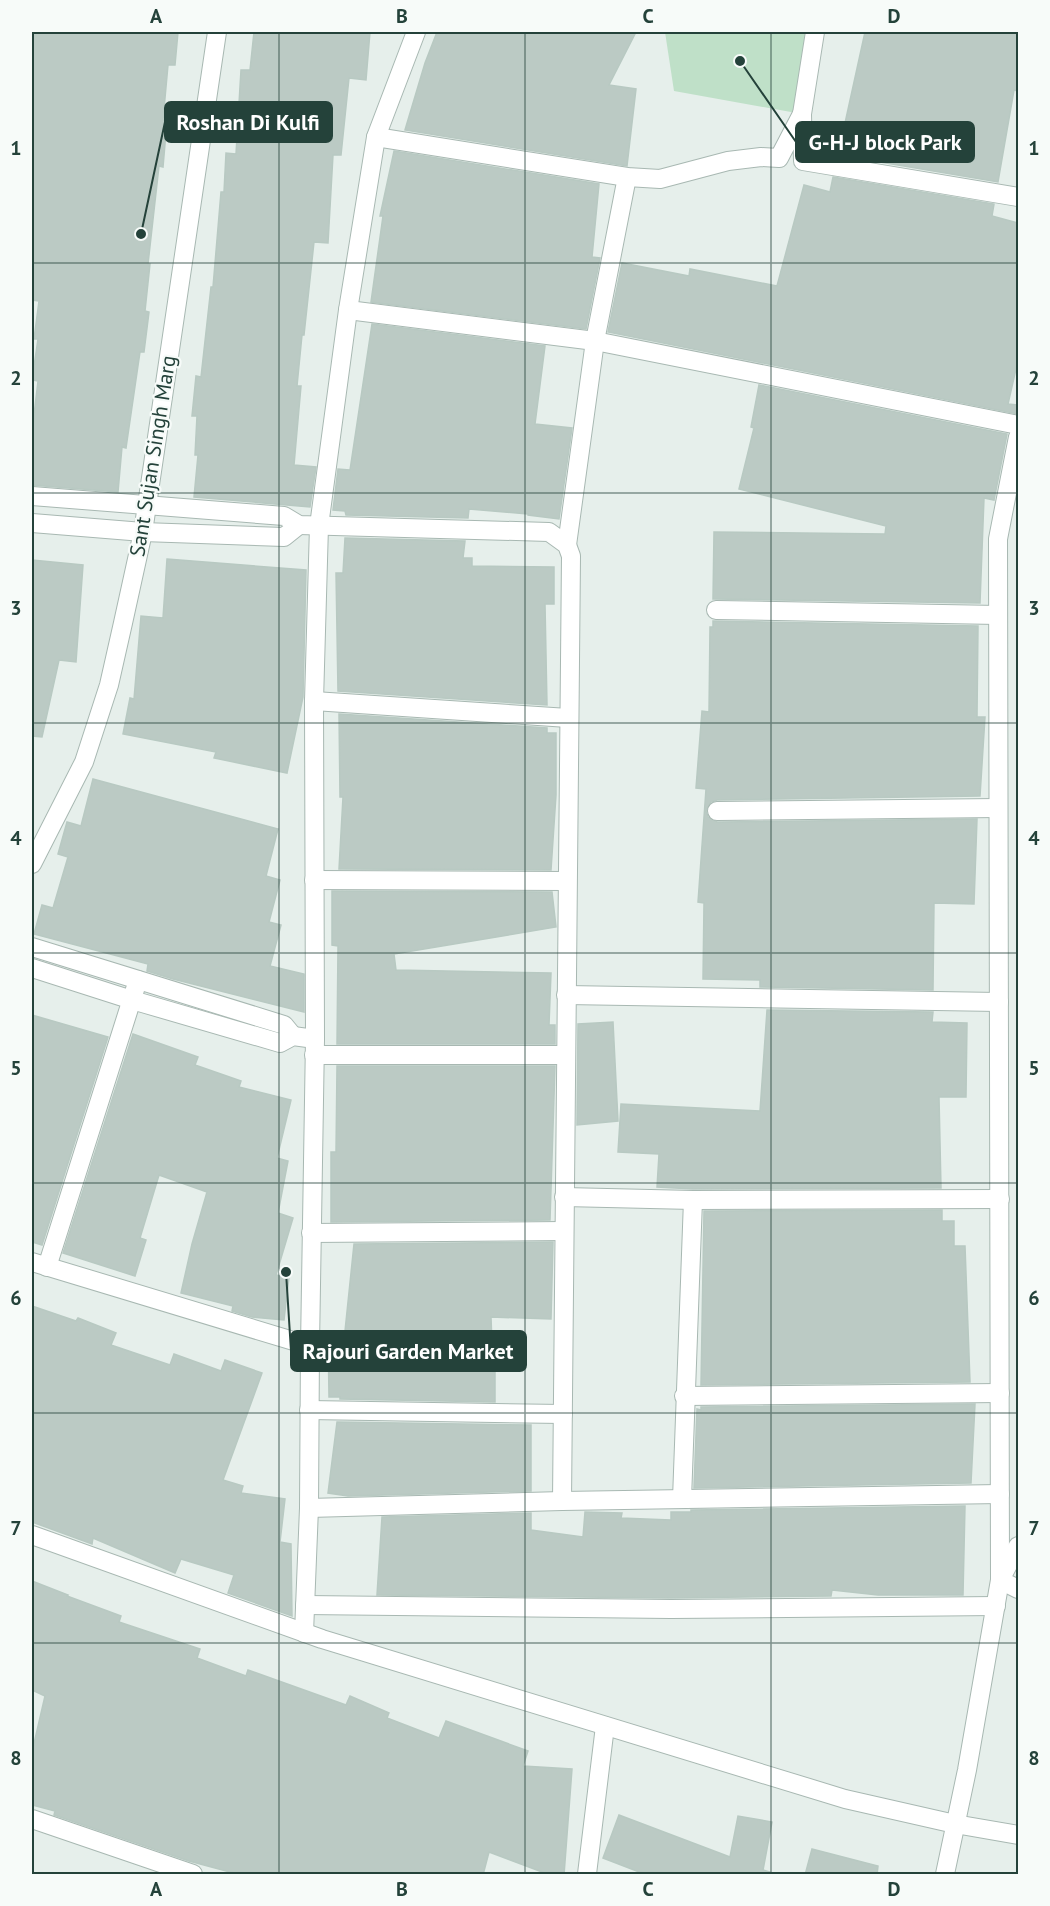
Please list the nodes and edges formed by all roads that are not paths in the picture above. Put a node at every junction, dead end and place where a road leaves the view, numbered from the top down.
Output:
1 (217, 32) edge
2 (416, 32) edge
3 (815, 32) edge
4 (802, 114) junction
5 (376, 137) junction
6 (627, 177) junction
7 (1018, 197) edge
8 (348, 310) junction
9 (595, 341) junction
10 (1018, 425) edge
11 (1018, 437) edge
12 (32, 496) edge
13 (147, 504) junction
14 (32, 524) edge
15 (299, 525) junction
16 (320, 526) junction
17 (143, 532) junction
18 (567, 545) junction
19 (716, 609) dead end
20 (998, 615) junction
21 (314, 701) junction
22 (568, 718) junction
23 (998, 808) junction
24 (717, 811) dead end
25 (32, 864) edge
26 (314, 880) junction
27 (566, 881) junction
28 (32, 947) edge
29 (32, 968) edge
30 (138, 980) junction
31 (566, 995) junction
32 (132, 1000) junction
33 (999, 1002) junction
34 (293, 1036) junction
35 (315, 1047) junction
36 (565, 1055) junction
37 (564, 1197) junction
38 (999, 1199) junction
39 (693, 1200) junction
40 (564, 1231) junction
41 (311, 1233) junction
42 (39, 1264) edge
43 (309, 1346) junction
44 (1000, 1393) junction
45 (684, 1396) junction
46 (309, 1410) junction
47 (563, 1414) junction
48 (1000, 1494) junction
49 (682, 1499) junction
50 (562, 1501) junction
51 (309, 1508) junction
52 (32, 1535) edge
53 (1018, 1546) edge
54 (1000, 1580) junction
55 (1018, 1589) edge
56 (305, 1605) junction
57 (996, 1606) junction
58 (304, 1633) junction
59 (605, 1726) junction
60 (32, 1819) edge
61 (956, 1824) junction
62 (1018, 1835) edge
63 (193, 1875) edge
64 (587, 1875) edge
65 (945, 1875) edge

1 - 13 street, Sant Sujan Singh Marg
2 - 5 street
3 - 4 street
4 - 6 street
4 - 7 street
5 - 6 street
5 - 8 street
6 - 9 street
8 - 9 street
8 - 16 street
9 - 10 street
9 - 18 street
11 - 20 street
12 - 13 street
13 - 15 street
13 - 17 street, Sant Sujan Singh Marg
14 - 17 street
15 - 16 street
15 - 17 street
16 - 18 street
16 - 21 street
17 - 25 street, Sant Sujan Singh Marg
18 - 22 street
19 - 20 street
20 - 23 street
21 - 22 street
21 - 26 street
22 - 27 street
23 - 24 street
23 - 33 street
26 - 27 street
26 - 35 street
27 - 31 street
28 - 30 street
29 - 32 street
30 - 32 street
30 - 34 street
31 - 33 street
31 - 36 street
32 - 34 street
32 - 42 street
33 - 38 street
34 - 35 street
35 - 36 street
35 - 41 street
36 - 37 street
37 - 39 street
37 - 40 street
38 - 39 street
38 - 44 street
39 - 45 street
40 - 41 street
40 - 47 street
41 - 43 street
42 - 43 street
43 - 46 street
44 - 45 street
44 - 48 street
45 - 49 street
46 - 47 street
46 - 51 street
47 - 50 street
48 - 49 street
48 - 54 street
49 - 50 street
50 - 51 street
51 - 56 street
52 - 58 street
53 - 54 street
54 - 55 street
54 - 57 street
56 - 57 street
56 - 58 street
57 - 61 street
58 - 59 street
59 - 61 street
59 - 64 street
60 - 63 street
61 - 62 street
61 - 65 street

